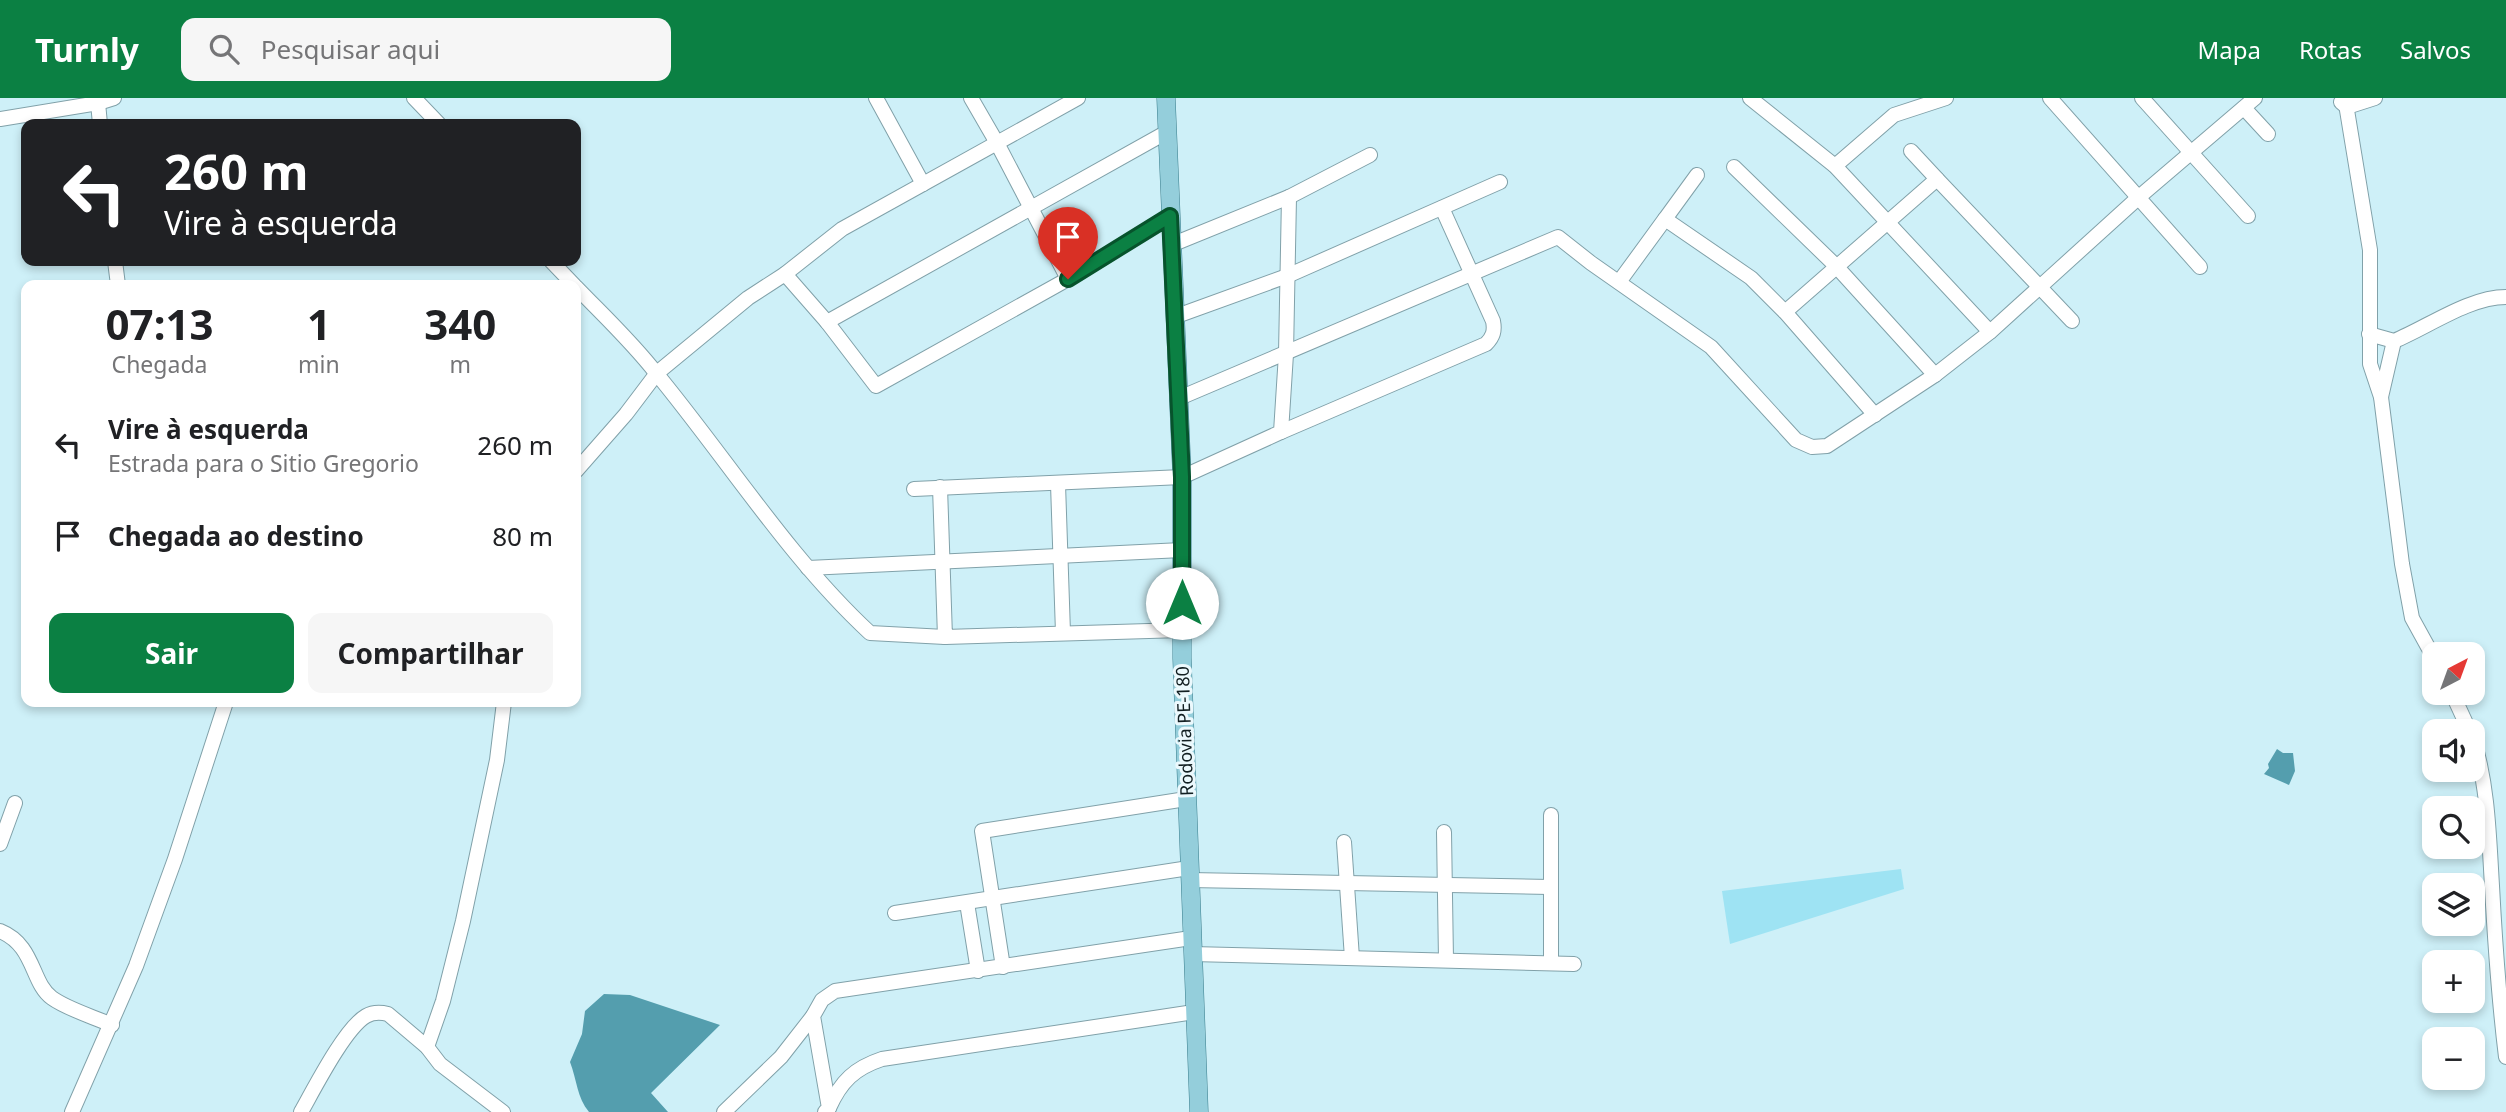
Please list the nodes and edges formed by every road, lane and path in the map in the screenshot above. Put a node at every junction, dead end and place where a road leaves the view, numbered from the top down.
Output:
1 (114, 98) edge
2 (414, 98) edge
3 (876, 98) edge
4 (971, 98) edge
5 (1078, 98) edge
6 (1166, 98) edge
7 (1750, 98) edge
8 (1945, 98) edge
9 (2050, 98) edge
10 (2142, 98) edge
11 (2375, 98) edge
12 (2343, 101) edge
13 (98, 103) junction
14 (2249, 103) edge
15 (0, 119) edge
16 (100, 119) edge
17 (434, 119) edge
18 (1167, 132) junction
19 (2268, 134) dead end
20 (997, 143) junction
21 (1911, 151) dead end
22 (2192, 152) junction
23 (1370, 155) dead end
24 (1835, 166) junction
25 (1734, 167) dead end
26 (1697, 175) dead end
27 (1937, 178) junction
28 (1500, 182) dead end
29 (923, 184) junction
30 (1289, 197) junction
31 (2139, 197) junction
32 (1031, 206) junction
33 (1441, 208) junction
34 (1170, 216) junction
35 (2248, 216) dead end
36 (1665, 219) junction
37 (1886, 223) junction
38 (1171, 245) junction
39 (556, 266) edge
40 (1836, 266) junction
41 (2200, 267) dead end
42 (785, 274) junction
43 (1472, 274) junction
44 (1287, 276) junction
45 (1068, 279) junction
46 (569, 280) edge
47 (1619, 282) junction
48 (2040, 287) junction
49 (581, 292) edge
50 (2506, 296) edge
51 (1785, 313) junction
52 (1174, 317) junction
53 (2073, 321) dead end
54 (827, 322) junction
55 (1990, 332) junction
56 (2370, 334) junction
57 (2394, 341) junction
58 (1286, 354) junction
59 (657, 373) junction
60 (1935, 375) junction
61 (2381, 397) junction
62 (1177, 399) junction
63 (1875, 415) junction
64 (1281, 432) junction
65 (581, 465) edge
66 (1182, 477) junction
67 (1058, 484) junction
68 (940, 487) junction
69 (914, 489) dead end
70 (1182, 550) junction
71 (1062, 557) junction
72 (942, 563) junction
73 (808, 568) junction
74 (1182, 630) junction
75 (1063, 634) junction
76 (945, 637) junction
77 (2425, 642) edge
78 (224, 707) edge
79 (503, 707) edge
80 (2482, 782) edge
81 (1186, 799) junction
82 (15, 803) dead end
83 (1550, 816) dead end
84 (1444, 832) dead end
85 (1344, 842) dead end
86 (0, 844) edge
87 (1189, 874) junction
88 (1346, 884) junction
89 (1444, 886) junction
90 (1550, 887) junction
91 (992, 899) junction
92 (967, 903) junction
93 (895, 913) dead end
94 (0, 931) edge
95 (1191, 946) junction
96 (1352, 958) junction
97 (1446, 960) junction
98 (1550, 963) junction
99 (1574, 964) dead end
100 (1003, 967) junction
101 (978, 971) junction
102 (1194, 1012) junction
103 (813, 1016) junction
104 (111, 1025) junction
105 (427, 1047) junction
106 (2506, 1056) edge
107 (827, 1110) edge
108 (72, 1112) edge
109 (301, 1112) edge
110 (503, 1112) edge
111 (724, 1112) edge
112 (1199, 1112) edge

1 - 13 street
2 - 17 street
3 - 29 street
4 - 20 street
5 - 20 street
6 - 18 main road, Rodovia PE-180
7 - 24 street
8 - 24 street
9 - 31 street
10 - 22 street
11 - 12 street
12 - 56 street
13 - 15 street
13 - 16 street
14 - 19 street
14 - 22 street
18 - 32 street
18 - 34 main road, Rodovia PE-180
20 - 29 street
20 - 32 street
21 - 27 street
22 - 31 street
22 - 35 street
23 - 30 street
24 - 37 street
25 - 40 street
26 - 36 street
27 - 37 street
27 - 48 street
28 - 33 street
29 - 42 street
30 - 38 street
30 - 44 street
31 - 41 street
31 - 48 street
32 - 45 street
32 - 54 street
33 - 43 street
33 - 44 street
34 - 38 main road, Rodovia PE-180
34 - 45 street
36 - 47 street
36 - 51 street
37 - 40 street
37 - 55 street
38 - 52 main road, Rodovia PE-180
39 - 46 street
40 - 51 street
40 - 60 street
42 - 54 street
42 - 59 street
43 - 47 street
43 - 58 street
43 - 64 street
44 - 52 street
44 - 58 street
45 - 54 street
47 - 63 street
48 - 53 street
48 - 55 street
49 - 59 street
50 - 57 street
51 - 63 street
52 - 62 main road, Rodovia PE-180
55 - 60 street
56 - 57 street
56 - 61 street
57 - 61 street
58 - 62 street
58 - 64 street
59 - 65 street
59 - 73 street
60 - 63 street
61 - 77 street
62 - 66 main road, Rodovia PE-180
64 - 66 street
66 - 67 street
66 - 70 main road, Rodovia PE-180
67 - 68 street
67 - 71 street
68 - 69 street
68 - 72 street
70 - 71 street
70 - 74 main road, Rodovia PE-180
71 - 72 street
71 - 75 street
72 - 73 street
72 - 76 street
73 - 76 street
74 - 75 street
74 - 81 main road, Rodovia PE-180
75 - 76 street
78 - 104 street
79 - 105 street
80 - 106 street
81 - 87 main road, Rodovia PE-180
81 - 91 street
82 - 86 street
83 - 90 street
84 - 89 street
85 - 88 street
87 - 88 street
87 - 91 street
87 - 95 main road, Rodovia PE-180
88 - 89 street
88 - 96 street
89 - 90 street
89 - 97 street
90 - 98 street
91 - 92 street
91 - 100 street
92 - 93 street
92 - 101 street
94 - 104 street
95 - 96 street
95 - 100 street
95 - 102 main road, Rodovia PE-180
96 - 97 street
97 - 98 street
98 - 99 street
100 - 101 street
101 - 103 street
102 - 107 street
102 - 112 main road, Rodovia PE-180
103 - 107 street
103 - 111 street
104 - 108 street
105 - 109 street
105 - 110 street

